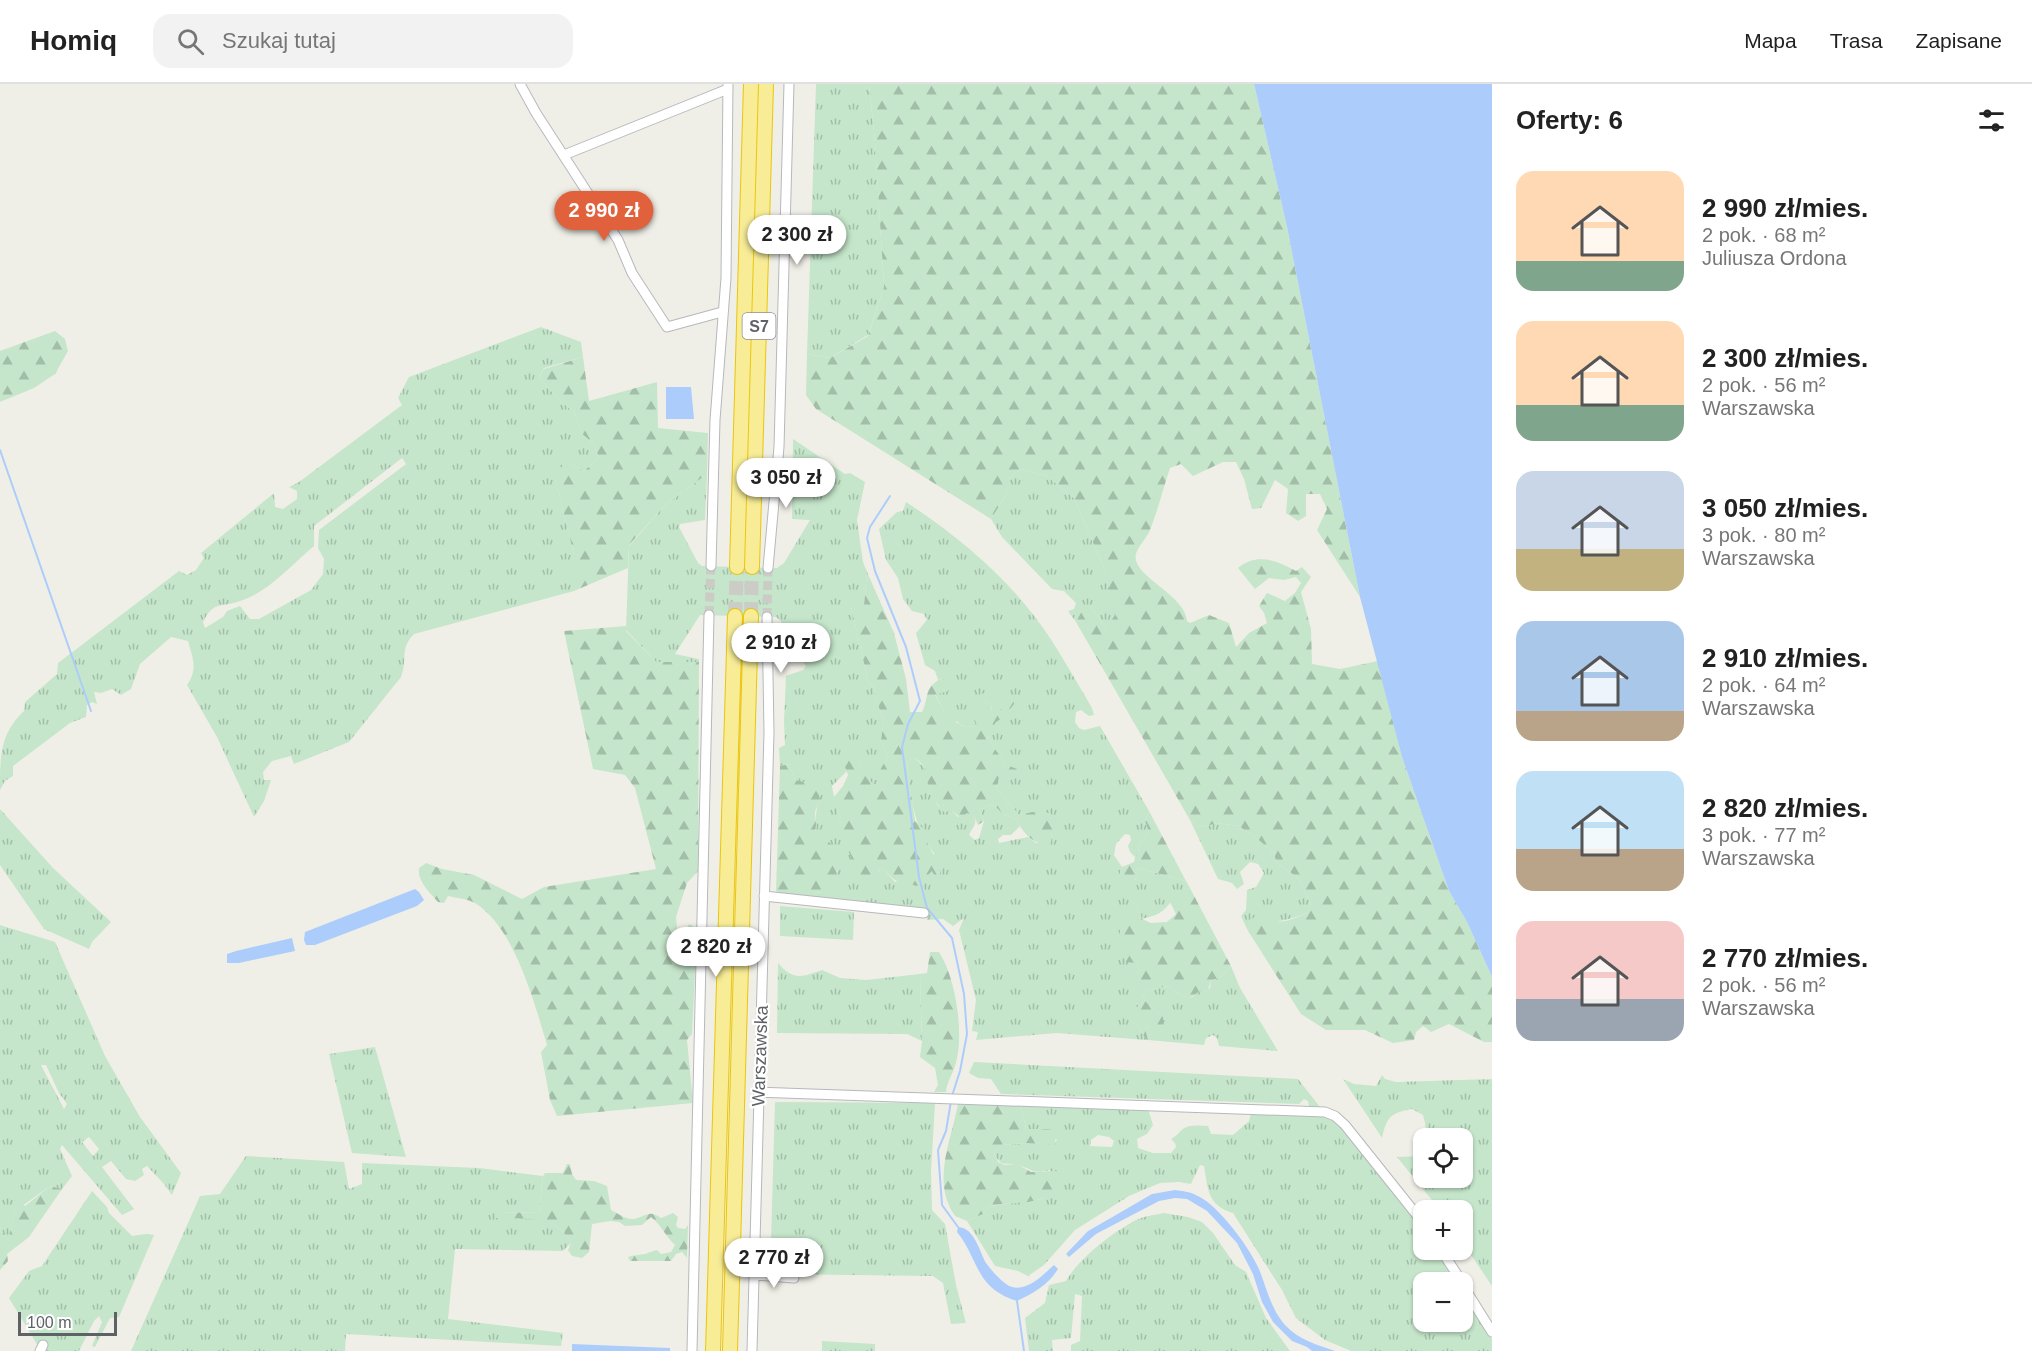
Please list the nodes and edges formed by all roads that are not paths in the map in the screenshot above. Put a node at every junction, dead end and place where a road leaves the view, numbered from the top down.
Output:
1 (520, 84) edge
2 (751, 84) edge
3 (766, 84) edge
4 (789, 84) edge
5 (728, 86) edge
6 (564, 155) junction
7 (722, 312) junction
8 (711, 566) tunnel mouth
9 (737, 567) tunnel mouth
10 (752, 567) tunnel mouth
11 (768, 568) tunnel mouth
12 (710, 615) tunnel mouth
13 (735, 616) tunnel mouth
14 (751, 616) tunnel mouth
15 (767, 617) tunnel mouth
16 (764, 896) junction
17 (924, 913) dead end
18 (758, 1092) junction
19 (1413, 1210) edge
20 (754, 1275) junction
21 (794, 1278) dead end
22 (1473, 1301) edge
23 (1492, 1332) edge
24 (692, 1351) edge
25 (713, 1351) edge
26 (730, 1351) edge
27 (752, 1351) edge

1 - 6 street
2 - 9 highway, S7
3 - 10 highway, S7
4 - 11 street
5 - 6 street
5 - 7 street
6 - 7 street
7 - 8 street
12 - 24 street
13 - 25 highway
14 - 26 highway
15 - 16 street, Warszawska
16 - 17 street
16 - 18 street, Warszawska
18 - 19 street
18 - 20 street, Warszawska
20 - 21 street
20 - 27 street, Warszawska
22 - 23 street

